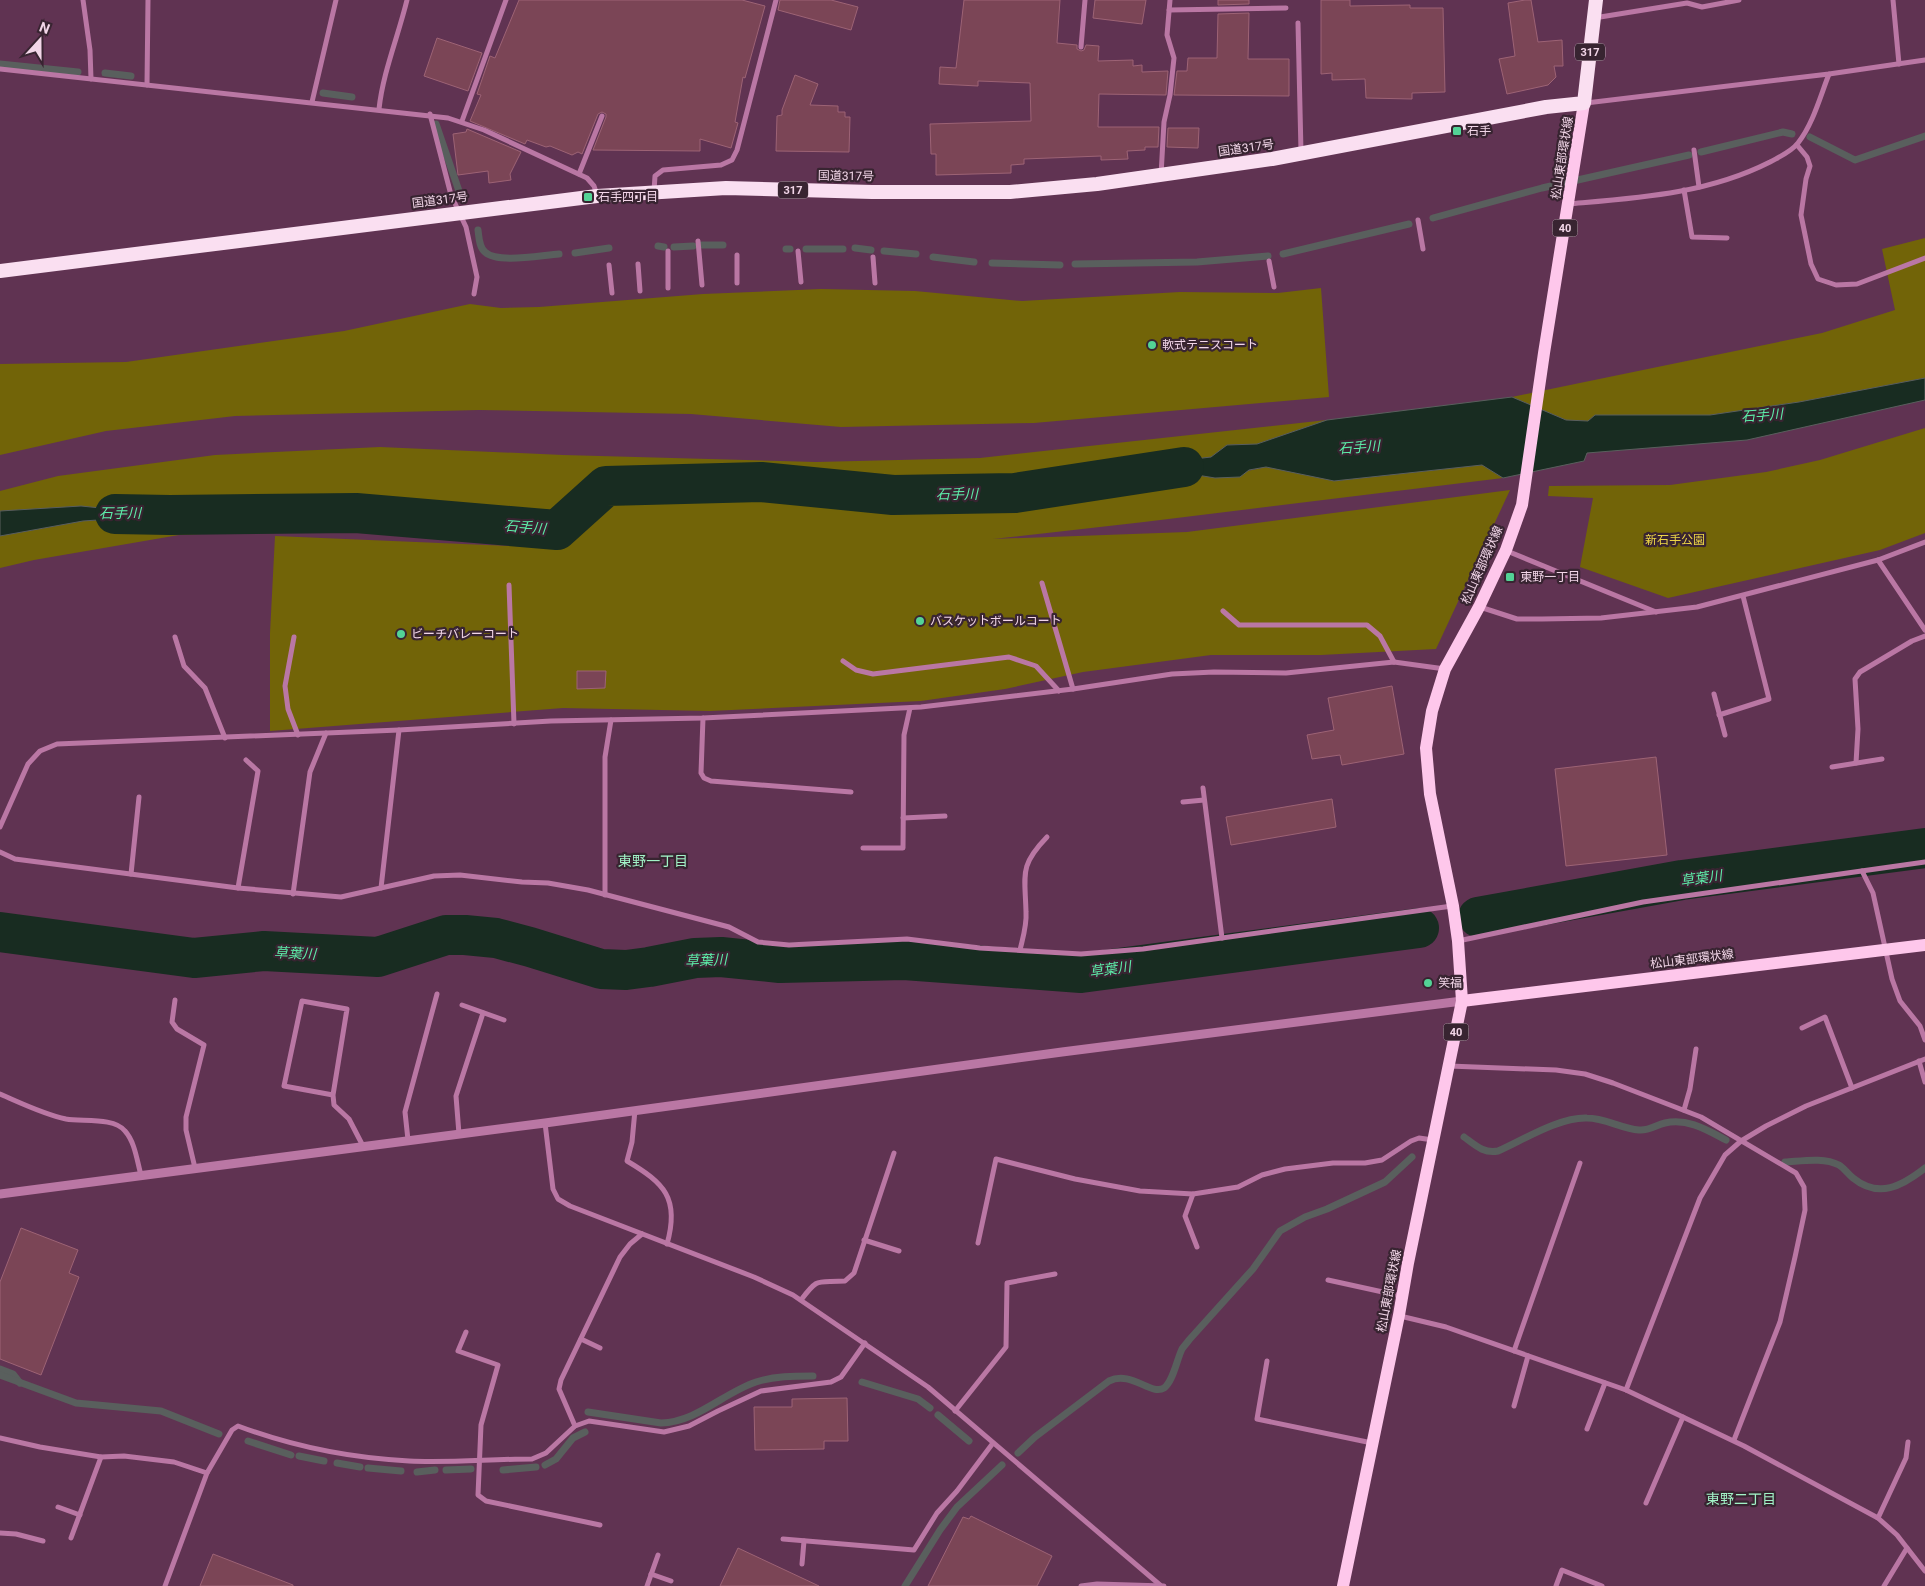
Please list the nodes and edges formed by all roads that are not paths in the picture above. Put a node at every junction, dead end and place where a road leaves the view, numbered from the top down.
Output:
1 (83, 0) edge
2 (148, 0) edge
3 (336, 0) edge
4 (407, 0) edge
5 (506, 0) edge
6 (776, 0) edge
7 (1085, 0) edge
8 (1170, 0) edge
9 (1596, 0) edge
10 (1739, 0) edge
11 (1893, 0) edge
12 (1286, 8) dead end
13 (1169, 10) junction
14 (1594, 18) junction
15 (1298, 23) dead end
16 (1081, 46) dead end
17 (1925, 60) edge
18 (1899, 64) junction
19 (0, 69) edge
20 (1829, 74) junction
21 (91, 79) junction
22 (147, 85) junction
23 (312, 102) junction
24 (1584, 104) junction
25 (379, 109) junction
26 (430, 114) junction
27 (602, 116) dead end
28 (462, 122) junction
29 (1797, 145) junction
30 (1694, 150) dead end
31 (1302, 154) junction
32 (579, 174) junction
33 (1161, 175) junction
34 (1699, 187) junction
35 (1684, 190) junction
36 (654, 192) junction
37 (597, 196) junction
38 (1569, 204) junction
39 (460, 213) junction
40 (1418, 220) dead end
41 (1727, 238) dead end
42 (698, 241) dead end
43 (1423, 249) dead end
44 (668, 251) dead end
45 (798, 251) dead end
46 (737, 255) dead end
47 (873, 257) dead end
48 (1925, 258) edge
49 (1269, 261) dead end
50 (638, 264) dead end
51 (609, 265) dead end
52 (0, 271) edge
53 (801, 282) dead end
54 (737, 283) dead end
55 (875, 283) dead end
56 (702, 285) dead end
57 (1274, 287) dead end
58 (668, 288) dead end
59 (640, 290) dead end
60 (612, 293) dead end
61 (474, 294) dead end
62 (1925, 542) edge
63 (1506, 550) junction
64 (1878, 560) junction
65 (1042, 583) dead end
66 (509, 584) dead end
67 (1742, 596) junction
68 (1479, 607) junction
69 (1223, 611) dead end
70 (1657, 612) junction
71 (1925, 630) edge
72 (294, 636) dead end
73 (1925, 636) edge
74 (175, 637) dead end
75 (844, 661) dead end
76 (1394, 662) junction
77 (1446, 669) junction
78 (1073, 689) junction
79 (1059, 691) junction
80 (1714, 694) dead end
81 (910, 708) junction
82 (1719, 715) junction
83 (703, 718) junction
84 (611, 720) junction
85 (514, 724) junction
86 (399, 730) junction
87 (326, 733) junction
88 (298, 734) junction
89 (1725, 735) dead end
90 (225, 738) junction
91 (1882, 759) dead end
92 (246, 760) dead end
93 (1856, 763) junction
94 (1832, 767) dead end
95 (1203, 788) dead end
96 (851, 792) dead end
97 (140, 797) dead end
98 (1204, 800) junction
99 (1183, 802) dead end
100 (945, 816) dead end
101 (903, 818) junction
102 (0, 827) edge
103 (1047, 837) dead end
104 (863, 848) dead end
105 (0, 852) edge
106 (1925, 862) edge
107 (1862, 871) junction
108 (131, 874) junction
109 (238, 888) junction
110 (381, 888) junction
111 (293, 894) junction
112 (605, 895) junction
113 (1453, 906) junction
114 (1222, 938) junction
115 (1458, 941) junction
116 (1925, 945) edge
117 (1020, 950) junction
118 (1885, 950) junction
119 (437, 994) dead end
120 (175, 1000) dead end
121 (1462, 1001) junction
122 (462, 1005) dead end
123 (483, 1013) junction
124 (504, 1020) dead end
125 (1802, 1028) dead end
126 (1925, 1040) edge
127 (1696, 1049) dead end
128 (1925, 1059) edge
129 (1919, 1061) junction
130 (1449, 1066) junction
131 (1925, 1082) edge
132 (1852, 1088) junction
133 (0, 1094) edge
134 (333, 1095) junction
135 (635, 1110) junction
136 (1684, 1110) junction
137 (545, 1123) junction
138 (460, 1134) junction
139 (408, 1140) junction
140 (1433, 1140) junction
141 (1741, 1141) junction
142 (363, 1146) junction
143 (894, 1153) dead end
144 (1580, 1163) dead end
145 (194, 1168) junction
146 (141, 1175) junction
147 (0, 1194) edge
148 (1194, 1194) junction
149 (642, 1234) junction
150 (864, 1240) junction
151 (978, 1243) dead end
152 (667, 1244) junction
153 (1197, 1247) dead end
154 (899, 1251) dead end
155 (1055, 1274) dead end
156 (1328, 1280) dead end
157 (1402, 1296) junction
158 (801, 1300) junction
159 (1398, 1315) junction
160 (466, 1332) dead end
161 (581, 1339) junction
162 (865, 1343) junction
163 (600, 1348) dead end
164 (1514, 1351) junction
165 (1528, 1356) junction
166 (1267, 1361) dead end
167 (1605, 1383) junction
168 (1626, 1390) junction
169 (1514, 1406) dead end
170 (955, 1411) junction
171 (1683, 1417) junction
172 (575, 1426) junction
173 (1587, 1429) dead end
174 (0, 1438) edge
175 (1734, 1440) junction
176 (1908, 1442) dead end
177 (993, 1443) junction
178 (1372, 1443) junction
179 (101, 1457) junction
180 (480, 1459) junction
181 (207, 1473) junction
182 (1646, 1503) dead end
183 (58, 1507) dead end
184 (80, 1515) junction
185 (1878, 1518) junction
186 (600, 1525) dead end
187 (0, 1533) edge
188 (71, 1538) dead end
189 (784, 1539) dead end
190 (43, 1540) dead end
191 (804, 1541) junction
192 (1907, 1548) junction
193 (658, 1555) dead end
194 (802, 1564) dead end
195 (1925, 1571) edge
196 (651, 1574) junction
197 (671, 1582) dead end
198 (1162, 1585) edge
199 (165, 1586) edge
200 (647, 1586) edge
201 (1081, 1586) edge
202 (1343, 1586) edge
203 (1556, 1586) edge
204 (1602, 1586) edge
205 (1884, 1586) edge

1 - 21 street
2 - 22 street
3 - 23 street
4 - 25 street
5 - 28 street
6 - 36 street
7 - 16 street
8 - 13 street
9 - 14 highway, 317
10 - 14 street
11 - 18 street
12 - 13 street
13 - 33 street
14 - 24 highway, 317
15 - 31 street
17 - 18 street
18 - 20 street
19 - 21 street
20 - 24 street
20 - 29 street
21 - 22 street
22 - 23 street
23 - 25 street
24 - 31 highway, 国道317号 / 317
24 - 38 main road, 松山東部環状線 / 40
25 - 26 street
26 - 28 street
26 - 39 street
27 - 32 street
28 - 32 street
29 - 34 street
29 - 48 street
30 - 34 street
31 - 33 highway, 国道317号 / 317
32 - 37 street
33 - 36 highway, 国道317号 / 317
34 - 35 street
35 - 38 street
35 - 41 street
36 - 37 highway, 国道317号 / 317
37 - 39 highway, 国道317号 / 317
38 - 63 main road, 松山東部環状線 / 40
39 - 52 highway, 国道317号 / 317
39 - 61 street
40 - 43 street
42 - 56 street
44 - 58 street
45 - 53 street
46 - 54 street
47 - 55 street
49 - 57 street
50 - 59 street
51 - 60 street
62 - 64 street
63 - 68 main road, 松山東部環状線 / 40
63 - 70 street
64 - 67 street
64 - 71 street
65 - 78 street
66 - 85 street
67 - 70 street
67 - 82 street
68 - 70 street
68 - 77 main road, 松山東部環状線 / 40
69 - 76 street
72 - 88 street
73 - 93 street
74 - 90 street
75 - 79 street
76 - 77 street
76 - 78 street
77 - 113 main road, 松山東部環状線 / 40
78 - 79 street
79 - 81 street
80 - 82 street
81 - 83 street
81 - 101 street
82 - 89 street
83 - 84 street
83 - 96 street
84 - 85 street
84 - 112 street
85 - 86 street
86 - 87 street
86 - 110 street
87 - 88 street
87 - 111 street
88 - 90 street
90 - 102 street
91 - 93 street
92 - 109 street
93 - 94 street
95 - 98 street
97 - 108 street
98 - 99 street
98 - 114 street
100 - 101 street
101 - 104 street
103 - 117 street
105 - 108 street
106 - 107 street
107 - 115 street
107 - 118 street
108 - 109 street
109 - 111 street
110 - 111 street
110 - 112 street
112 - 117 street
113 - 114 street
113 - 115 main road, 松山東部環状線 / 40
114 - 117 street
115 - 121 main road, 松山東部環状線 / 40
116 - 118 main road, 松山東部環状線
118 - 121 main road, 松山東部環状線
118 - 126 street
119 - 139 street
120 - 145 street
121 - 130 main road, 松山東部環状線 / 40
121 - 135 street
122 - 123 street
123 - 124 street
123 - 138 street
125 - 132 street
127 - 136 street
128 - 129 street
129 - 131 street
129 - 132 street
130 - 136 street
130 - 140 main road, 松山東部環状線 / 40
132 - 141 street
133 - 146 street
134 - 134 street
134 - 142 street
135 - 137 street
135 - 152 street
136 - 141 street
137 - 138 street
137 - 149 street
138 - 139 street
139 - 142 street
140 - 148 street
140 - 157 main road, 松山東部環状線 / 40
141 - 168 street
141 - 175 street
142 - 145 street
143 - 150 street
144 - 164 street
145 - 146 street
146 - 147 street
148 - 151 street
148 - 153 street
149 - 152 street
149 - 161 street
150 - 154 street
150 - 158 street
152 - 158 street
155 - 170 street
156 - 157 street
157 - 159 main road, 松山東部環状線 / 40
158 - 162 street
159 - 164 street
159 - 178 main road, 松山東部環状線 / 40
160 - 180 street
161 - 163 street
161 - 172 street
162 - 170 street
162 - 172 street
164 - 165 street
165 - 167 street
165 - 169 street
166 - 178 street
167 - 168 street
167 - 173 street
168 - 171 street
170 - 177 street
171 - 175 street
171 - 182 street
172 - 180 street
174 - 179 street
175 - 185 street
176 - 185 street
177 - 191 street
177 - 198 street
178 - 202 main road, 松山東部環状線 / 40
179 - 181 street
179 - 184 street
180 - 181 street
180 - 186 street
181 - 199 street
183 - 184 street
184 - 188 street
185 - 192 street
187 - 190 street
189 - 191 street
191 - 194 street
192 - 195 street
192 - 205 street
193 - 196 street
196 - 197 street
196 - 200 street
198 - 201 street
203 - 204 street

